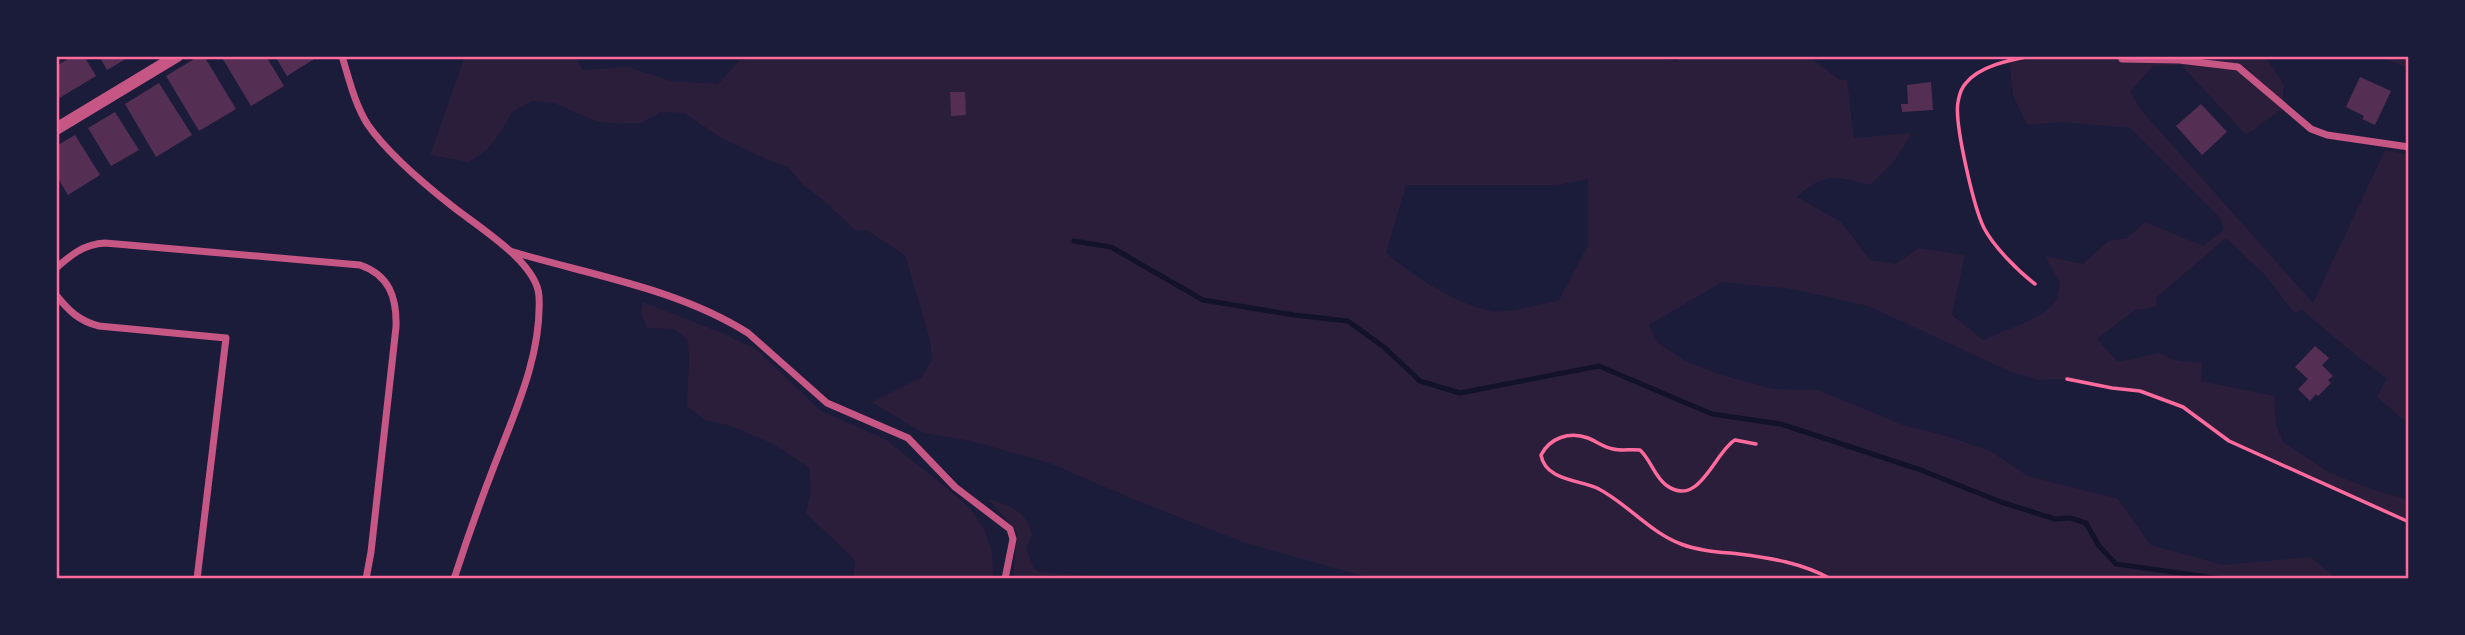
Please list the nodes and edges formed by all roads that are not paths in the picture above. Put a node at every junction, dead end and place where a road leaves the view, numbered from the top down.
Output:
1 (177, 56) edge
2 (342, 56) edge
3 (2122, 59) dead end
4 (56, 129) edge
5 (2409, 147) edge
6 (510, 251) junction
7 (56, 268) edge
8 (56, 295) edge
9 (197, 579) edge
10 (366, 579) edge
11 (454, 579) edge
12 (1004, 579) edge

1 - 4 street
2 - 6 street
3 - 5 street
6 - 11 street
6 - 12 street
7 - 10 street
8 - 9 street

